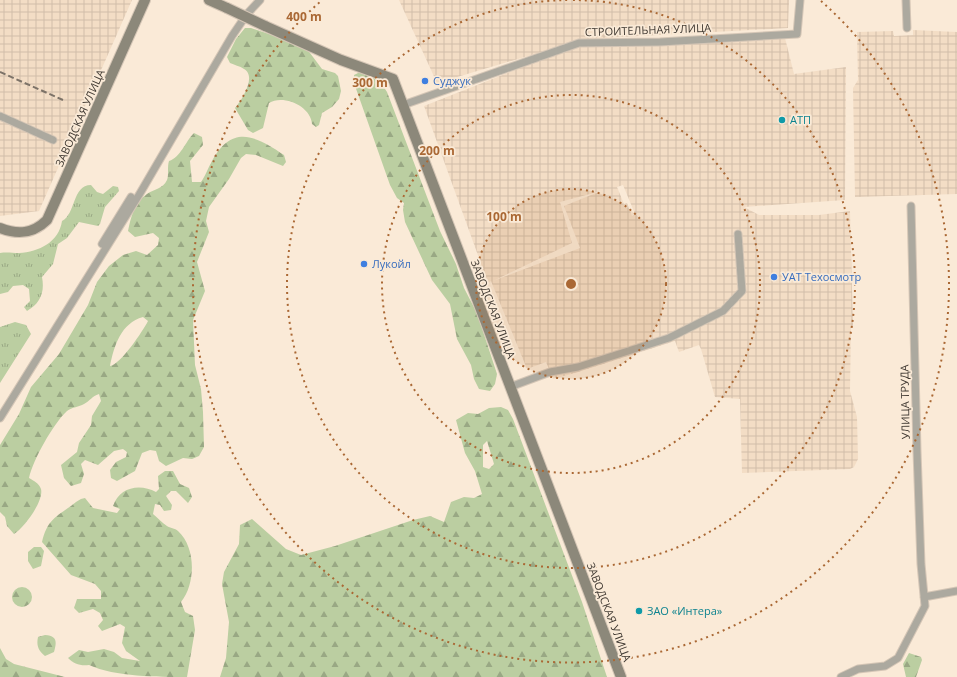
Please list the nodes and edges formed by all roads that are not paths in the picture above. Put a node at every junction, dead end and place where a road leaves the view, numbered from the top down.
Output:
1 (145, 0) edge
2 (209, 0) edge
3 (260, 0) edge
4 (800, 0) edge
5 (906, 0) edge
6 (907, 28) dead end
7 (403, 105) junction
8 (0, 116) edge
9 (53, 140) dead end
10 (131, 197) dead end
11 (911, 206) dead end
12 (0, 228) edge
13 (738, 234) dead end
14 (109, 242) junction
15 (69, 298) junction
16 (510, 387) junction
17 (0, 409) edge
18 (0, 418) edge
19 (957, 591) edge
20 (924, 597) junction
21 (621, 677) edge
22 (841, 677) edge

1 - 12 main road, ЗАВОДСКАЯ УЛИЦА
2 - 7 main road, ЗАВОДСКАЯ УЛИЦА, bridge
3 - 14 street
4 - 7 street, СТРОИТЕЛЬНАЯ УЛИЦА
5 - 6 street
7 - 16 main road, ЗАВОДСКАЯ УЛИЦА
8 - 9 street
10 - 15 street
11 - 20 street, УЛИЦА ТРУДА
13 - 16 street
14 - 15 street
14 - 18 street
15 - 17 street
16 - 21 main road, ЗАВОДСКАЯ УЛИЦА
19 - 20 street
20 - 22 street, УЛИЦА ТРУДА

